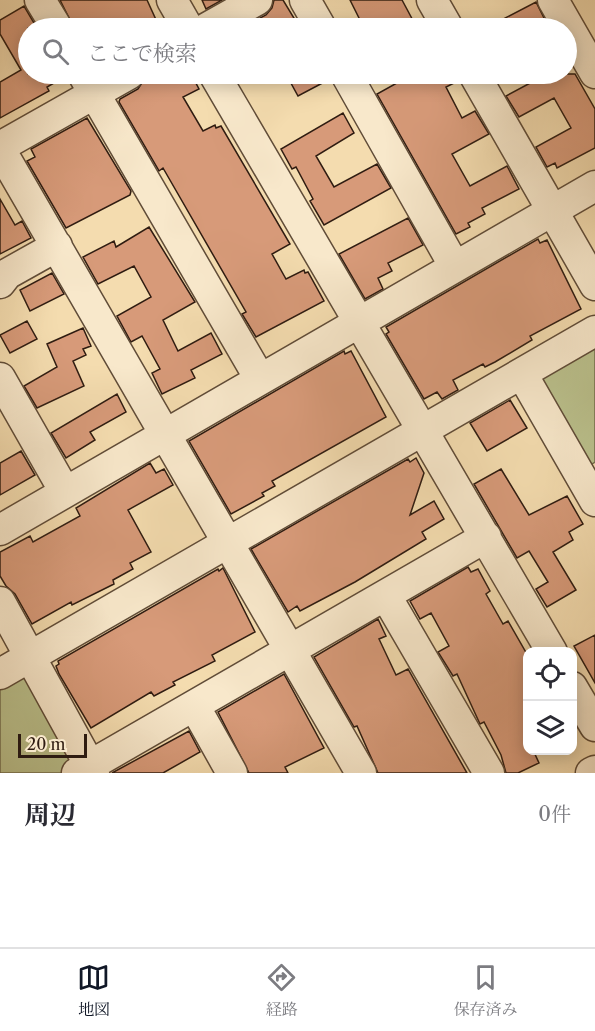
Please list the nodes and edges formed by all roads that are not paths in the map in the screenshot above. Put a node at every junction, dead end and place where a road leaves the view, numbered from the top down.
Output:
1 (40, 0) edge
2 (172, 0) edge
3 (257, 0) edge
4 (304, 0) edge
5 (432, 0) edge
6 (553, 0) edge
7 (51, 18) edge
8 (182, 18) edge
9 (225, 18) edge
10 (315, 18) edge
11 (442, 18) edge
12 (563, 18) edge
13 (577, 42) edge
14 (595, 73) edge
15 (88, 84) edge
16 (90, 84) edge
17 (220, 84) edge
18 (352, 84) edge
19 (480, 84) edge
20 (0, 148) edge
21 (595, 186) edge
22 (552, 211) junction
23 (57, 246) junction
24 (455, 267) junction
25 (0, 284) edge
26 (595, 285) edge
27 (359, 322) junction
28 (595, 331) edge
29 (522, 374) junction
30 (0, 378) edge
31 (260, 379) junction
32 (423, 431) junction
33 (166, 434) junction
34 (591, 484) edge
35 (65, 492) junction
36 (0, 530) edge
37 (486, 537) junction
38 (228, 542) junction
39 (386, 596) junction
40 (0, 602) edge
41 (550, 647) edge
42 (291, 651) junction
43 (30, 657) junction
44 (0, 674) edge
45 (195, 707) junction
46 (87, 771) edge
47 (595, 771) edge
48 (232, 773) edge
49 (361, 773) edge
50 (489, 773) edge
51 (591, 773) edge

1 - 7 street
2 - 8 street
3 - 9 street
4 - 10 street
5 - 11 street
6 - 12 street
13 - 14 street
15 - 20 street
16 - 31 street
17 - 27 street
18 - 24 street
19 - 22 street
20 - 23 street
21 - 22 street
22 - 24 street
22 - 26 street
23 - 25 street
23 - 33 street
24 - 27 street
27 - 31 street
27 - 32 street
28 - 29 street
29 - 32 street
29 - 34 street
30 - 35 street
31 - 33 street
32 - 37 street
32 - 38 street
33 - 35 street
33 - 38 street
35 - 36 street
37 - 39 street
37 - 41 street
38 - 42 street
38 - 43 street
39 - 42 street
39 - 50 street
40 - 43 street
42 - 45 street
42 - 49 street
43 - 44 street
43 - 46 street
45 - 46 street
45 - 48 street
47 - 51 street

